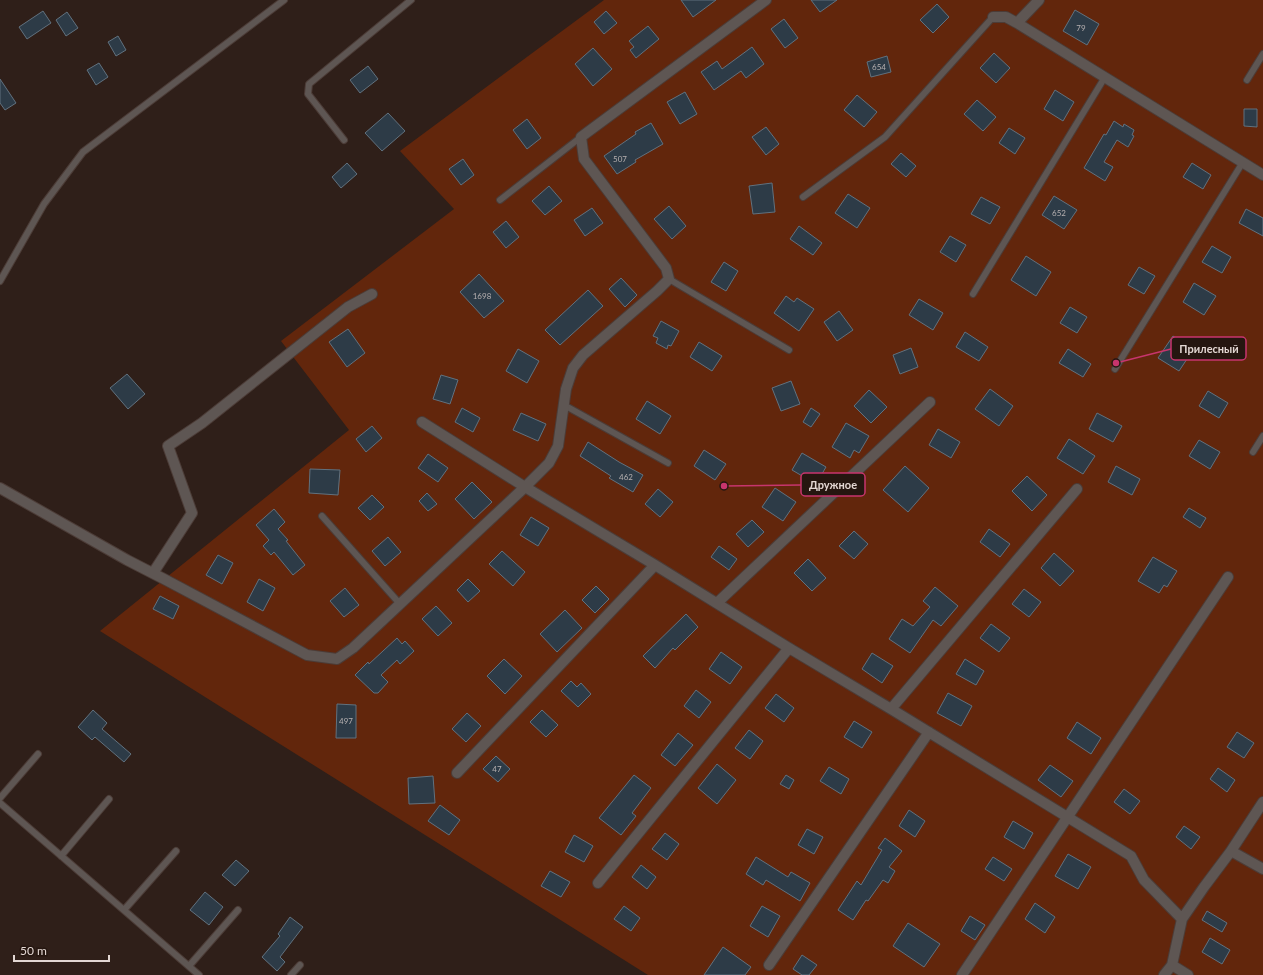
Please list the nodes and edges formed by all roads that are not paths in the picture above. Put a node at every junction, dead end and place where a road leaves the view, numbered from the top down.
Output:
1 (284, 0) edge
2 (411, 0) edge
3 (766, 0) edge
4 (1039, 0) edge
5 (994, 17) joint
6 (1017, 23) junction
7 (1263, 54) edge
8 (1105, 77) junction
9 (1247, 80) dead end
10 (581, 137) junction
11 (344, 140) dead end
12 (1243, 162) junction
13 (1263, 175) edge
14 (803, 197) dead end
15 (500, 200) dead end
16 (669, 279) junction
17 (0, 281) edge
18 (372, 294) dead end
19 (973, 294) dead end
20 (789, 350) dead end
21 (1115, 369) dead end
22 (930, 402) dead end
23 (564, 405) junction
24 (422, 422) dead end
25 (1263, 436) edge
26 (1253, 452) dead end
27 (668, 463) dead end
28 (0, 488) edge
29 (525, 488) junction
30 (1077, 489) dead end
31 (322, 516) dead end
32 (655, 565) junction
33 (153, 573) junction
34 (1228, 577) dead end
35 (717, 603) junction
36 (400, 604) junction
37 (789, 648) junction
38 (891, 709) junction
39 (929, 732) junction
40 (38, 754) dead end
41 (457, 773) dead end
42 (0, 798) edge
43 (109, 799) dead end
44 (0, 802) edge
45 (1263, 802) edge
46 (1068, 816) junction
47 (176, 851) dead end
48 (1231, 851) junction
49 (61, 856) junction
50 (1263, 869) edge
51 (598, 883) dead end
52 (124, 910) junction
53 (238, 910) dead end
54 (1182, 919) junction
55 (300, 965) dead end
56 (769, 965) dead end
57 (1172, 965) junction
58 (188, 966) junction
59 (199, 975) edge
60 (290, 975) edge
61 (962, 975) edge
62 (1164, 975) edge
63 (1188, 975) edge

1 - 17 lane
2 - 11 lane
3 - 10 street
4 - 6 street
5 - 6 street
5 - 14 lane
6 - 8 street
7 - 9 lane
8 - 12 street
8 - 19 lane
10 - 15 lane
10 - 16 street
12 - 13 street
12 - 21 lane
16 - 20 lane
16 - 23 street
18 - 33 street
22 - 35 street
23 - 27 lane
23 - 29 street
24 - 29 street
25 - 26 lane
28 - 33 street
29 - 32 street
29 - 36 street
30 - 38 street
31 - 36 lane
32 - 35 street
32 - 41 street
33 - 36 street
34 - 46 street
35 - 37 street
37 - 38 street
37 - 51 street
38 - 39 street
39 - 46 street
39 - 56 street
40 - 42 lane
43 - 49 lane
44 - 49 lane
45 - 48 street
46 - 54 street
46 - 61 street
47 - 52 lane
48 - 50 street
48 - 54 street
49 - 52 lane
52 - 58 lane
53 - 58 lane
54 - 57 street
55 - 60 lane
57 - 62 street
57 - 63 street
58 - 59 lane

